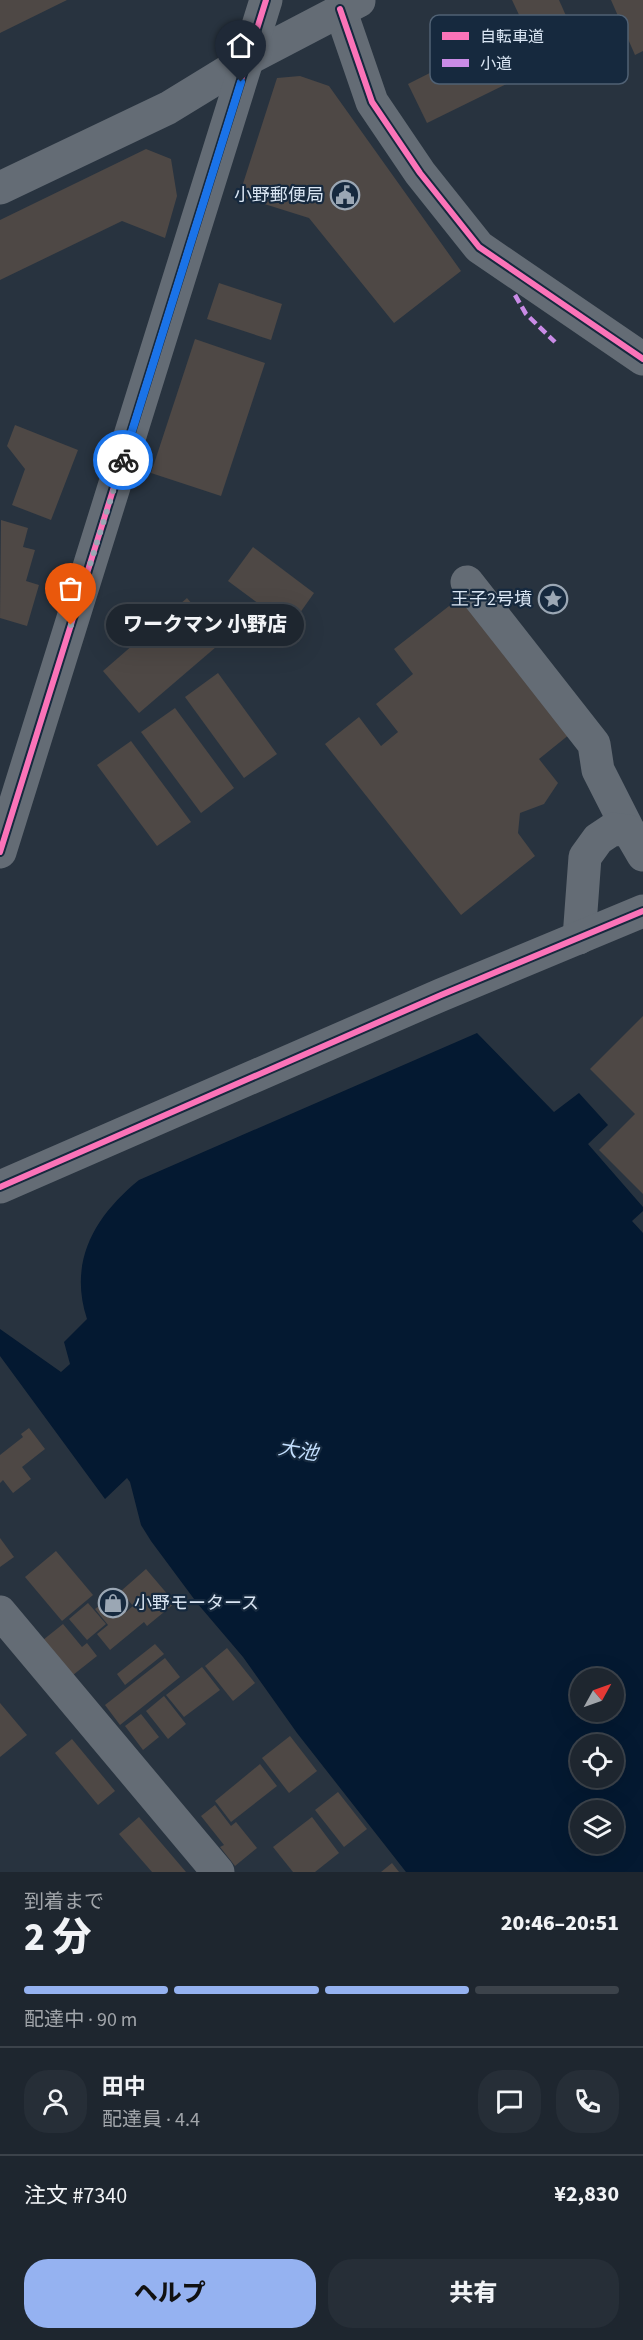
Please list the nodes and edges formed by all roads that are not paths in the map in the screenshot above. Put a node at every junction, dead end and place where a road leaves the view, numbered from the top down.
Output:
1 (266, 0) edge
2 (351, 5) edge
3 (248, 59) junction
4 (0, 188) edge
5 (643, 359) edge
6 (467, 582) dead end
7 (636, 843) edge
8 (0, 852) edge
9 (643, 911) edge
10 (579, 938) junction
11 (0, 1186) edge
12 (0, 1612) edge
13 (214, 1871) edge

1 - 3 street
2 - 3 street
2 - 5 street
3 - 4 street
3 - 8 street
6 - 7 street
7 - 10 street
9 - 10 street
10 - 11 street
12 - 13 street

